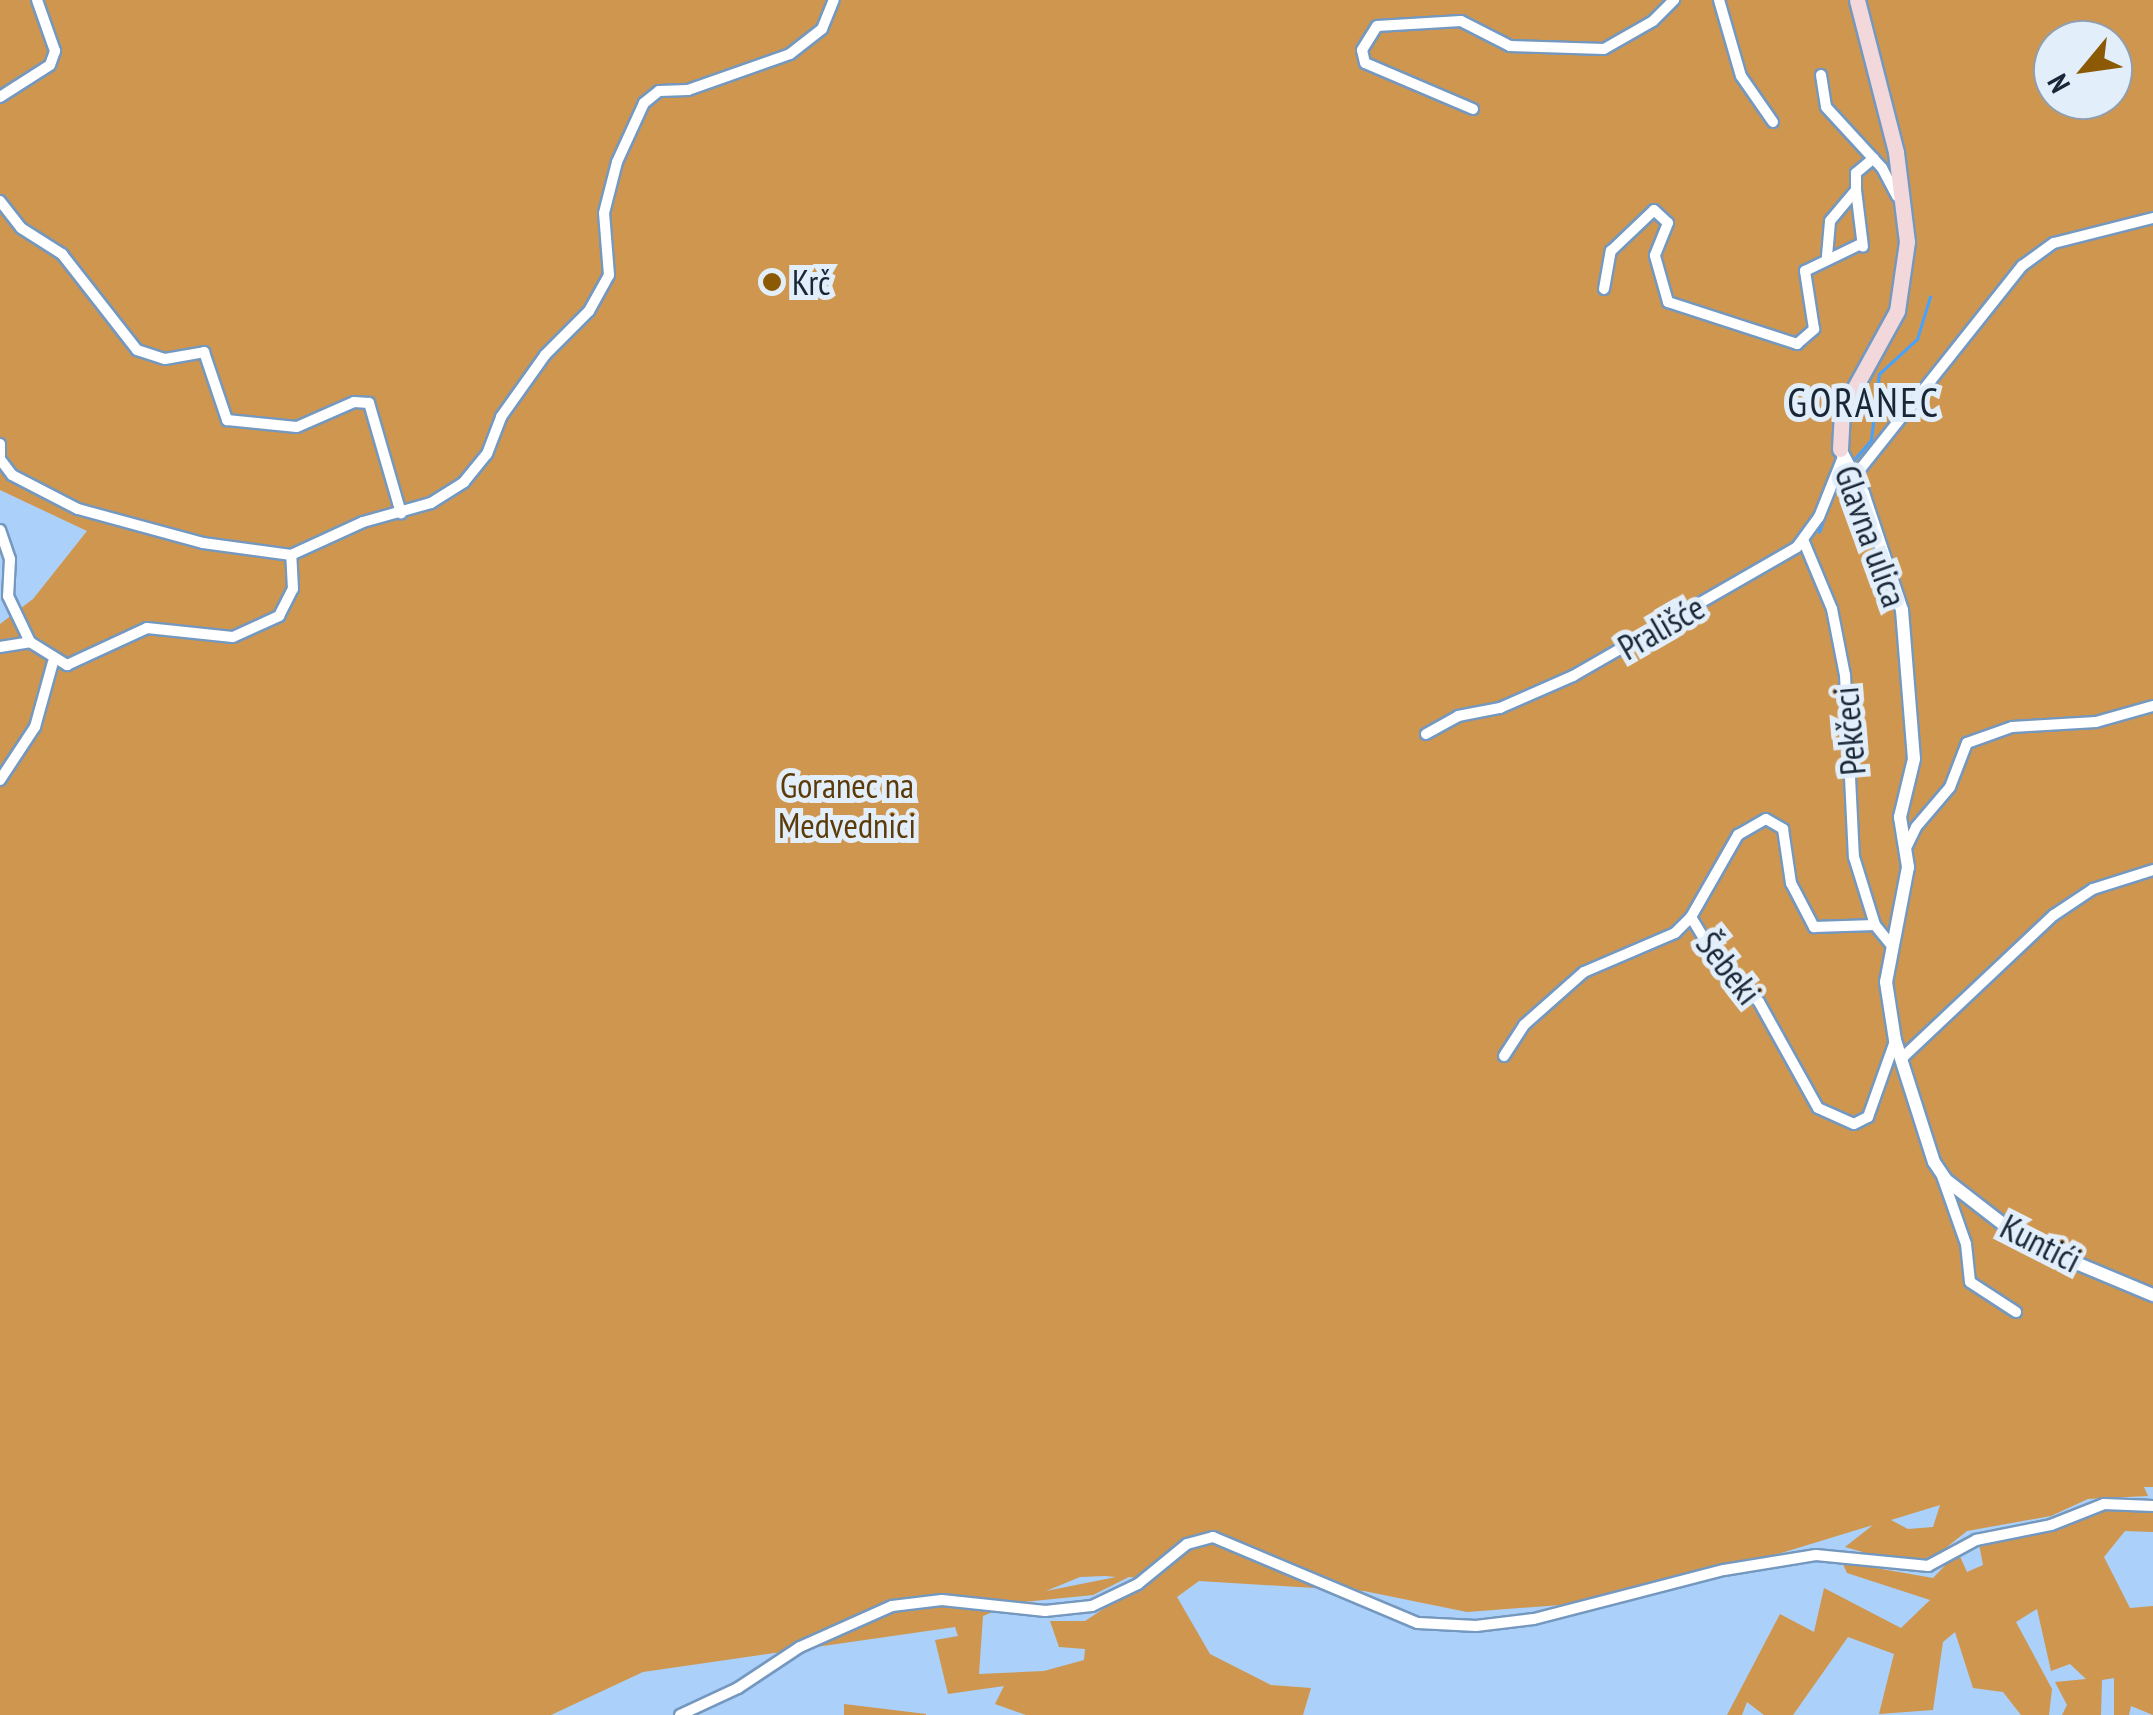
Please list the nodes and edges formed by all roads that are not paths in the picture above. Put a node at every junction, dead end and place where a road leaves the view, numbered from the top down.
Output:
1 (37, 0) edge
2 (834, 0) edge
3 (1674, 0) edge
4 (1718, 0) edge
5 (1857, 0) edge
6 (1821, 76) dead end
7 (0, 97) edge
8 (1474, 108) dead end
9 (1773, 122) dead end
10 (1874, 158) junction
11 (1856, 190) junction
12 (0, 201) edge
13 (1903, 206) junction
14 (2153, 218) edge
15 (1827, 256) junction
16 (1604, 289) dead end
17 (0, 444) edge
18 (0, 459) edge
19 (1847, 463) junction
20 (401, 513) junction
21 (0, 530) edge
22 (1804, 542) junction
23 (291, 556) junction
24 (30, 642) junction
25 (0, 647) edge
26 (54, 662) junction
27 (2153, 706) edge
28 (1426, 734) dead end
29 (0, 780) edge
30 (1906, 850) junction
31 (2153, 870) edge
32 (1692, 917) junction
33 (1875, 925) junction
34 (1891, 945) junction
35 (1895, 1040) junction
36 (1504, 1056) dead end
37 (1901, 1058) junction
38 (1941, 1172) junction
39 (2153, 1295) edge
40 (2016, 1312) dead end
41 (2153, 1506) edge
42 (680, 1715) edge

1 - 7 street
2 - 20 street
3 - 8 street
4 - 9 street
5 - 13 main road, Glavna ulica
6 - 10 street
10 - 11 street
10 - 13 street
11 - 15 street
11 - 15 street
12 - 20 street
13 - 19 main road, Glavna ulica
14 - 19 street
15 - 16 street
17 - 18 street
18 - 23 street
19 - 22 street
19 - 30 street, Glavna ulica
20 - 23 street
21 - 24 street
22 - 28 street, Prališće
22 - 33 street, Pekčeci
23 - 26 street
24 - 25 street
24 - 26 street
26 - 29 street
27 - 30 street, Glavna ulica
30 - 34 street, Glavna ulica
31 - 37 street
32 - 33 street
32 - 35 street, Šebeki
32 - 36 street, Šebeki
33 - 34 street, Pekčeci
34 - 35 street, Glavna ulica
35 - 37 street, Kuntići
37 - 38 street, Kuntići
38 - 39 street, Kuntići
38 - 40 street, Kuntići
41 - 42 street

